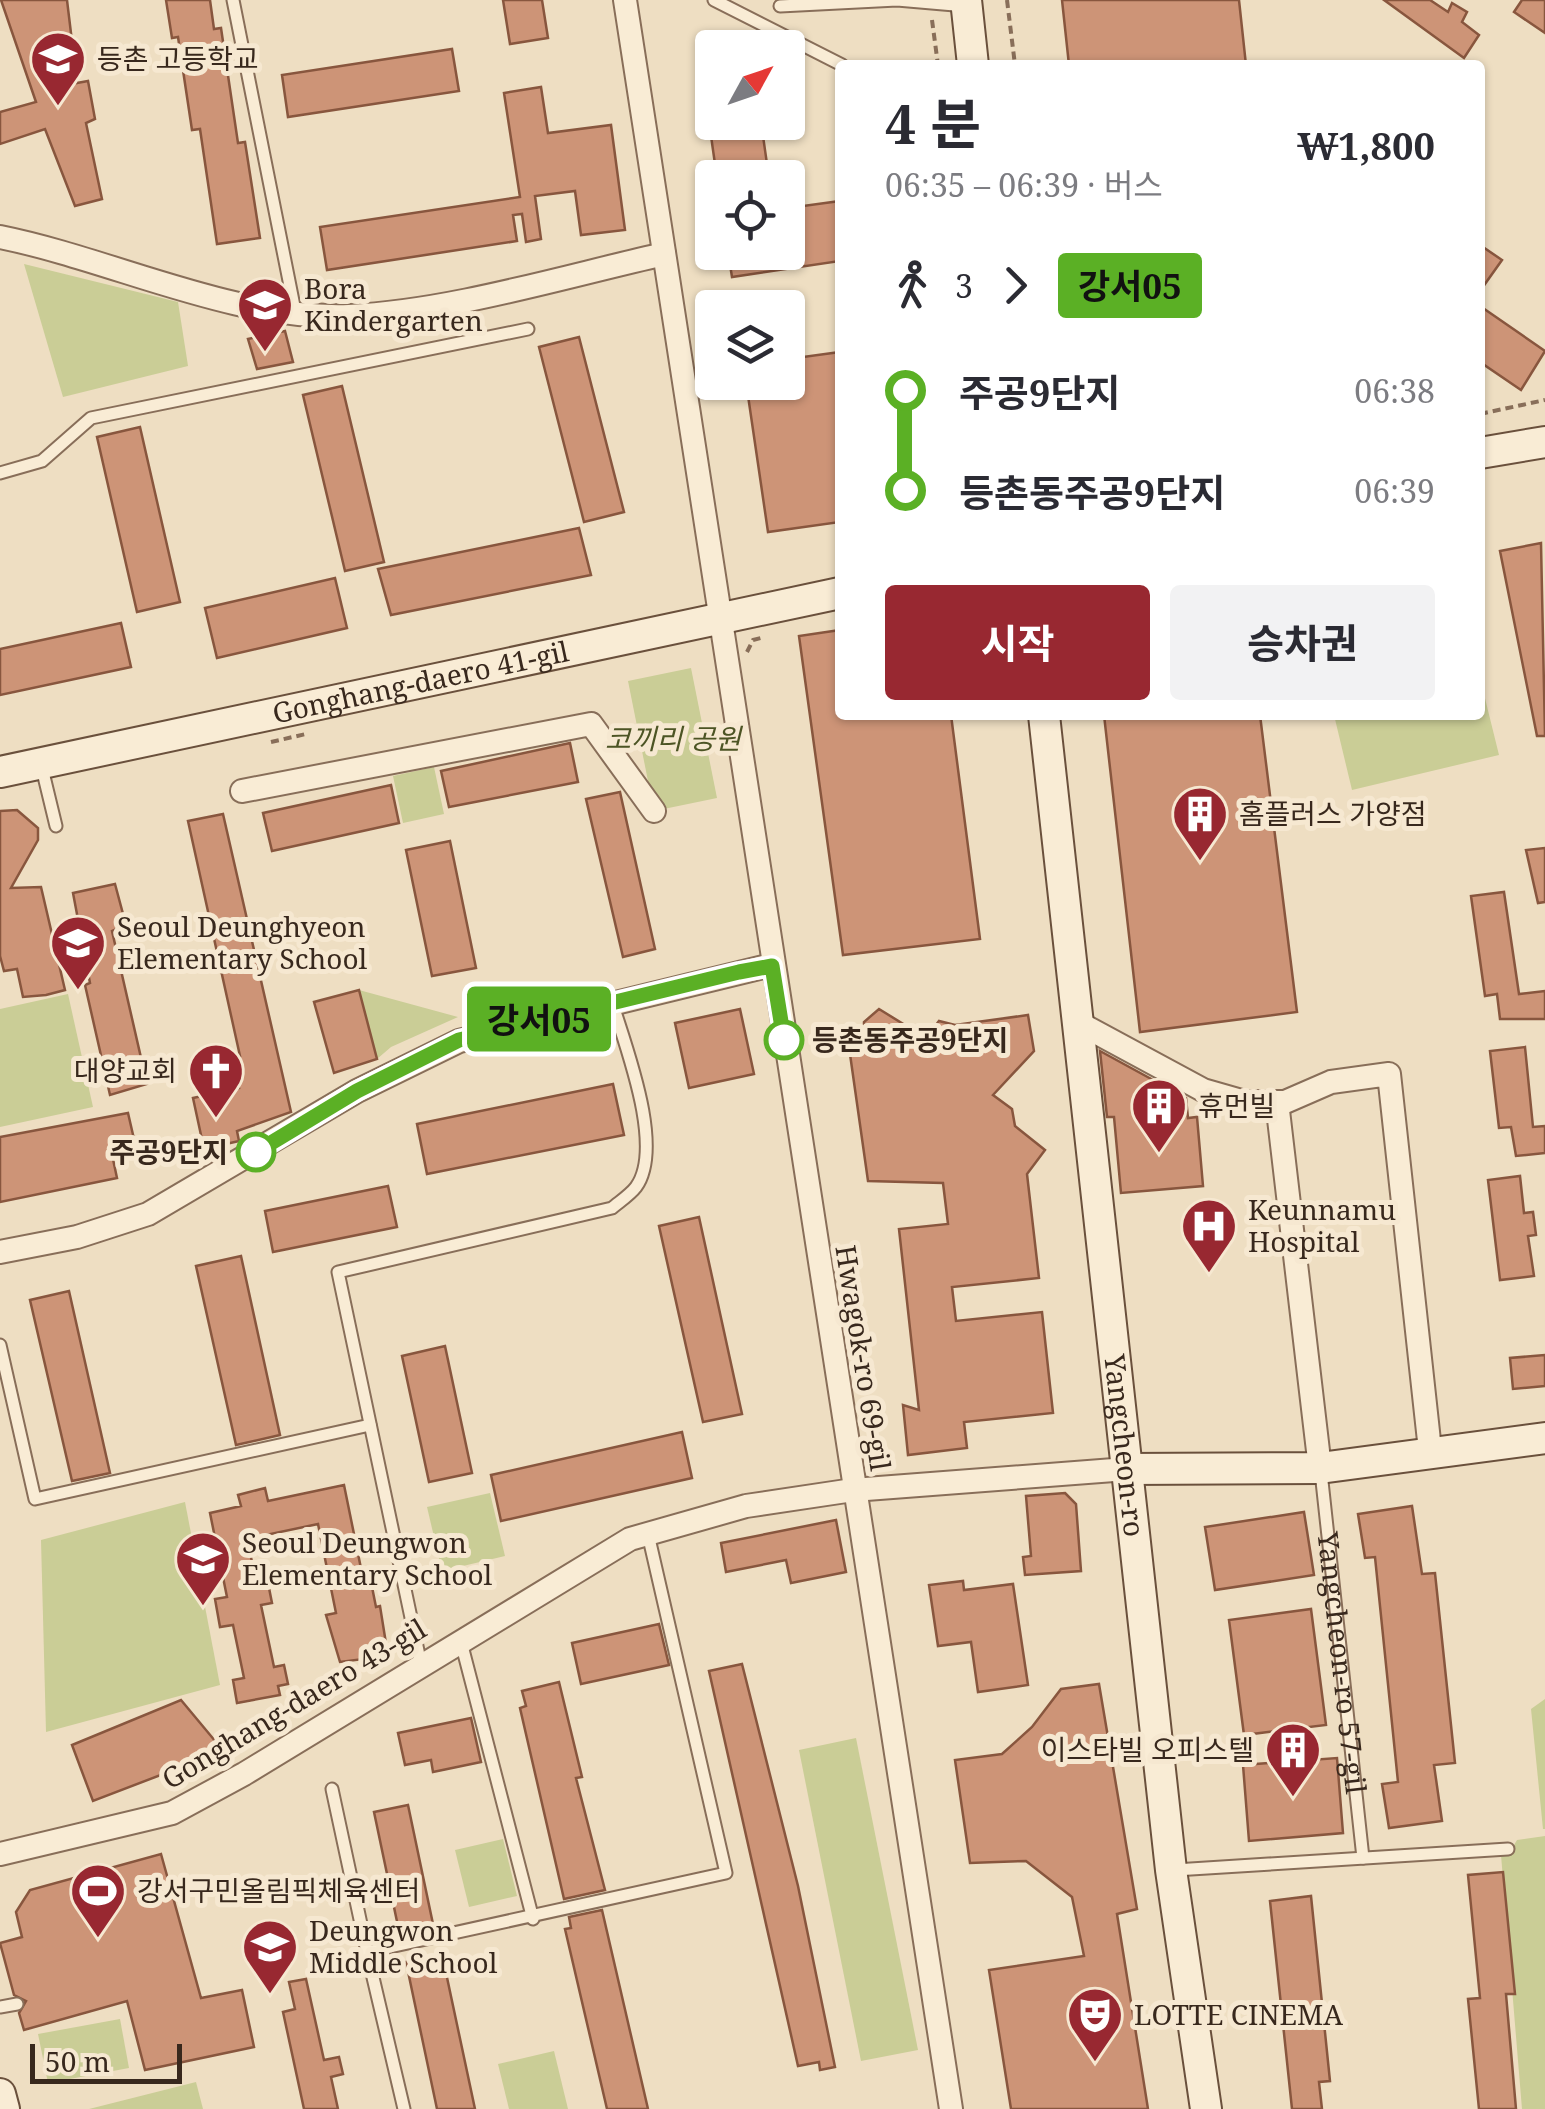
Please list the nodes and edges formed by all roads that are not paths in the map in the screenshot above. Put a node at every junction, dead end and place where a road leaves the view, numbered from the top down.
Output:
1 (232, 0) edge
2 (625, 0) edge
3 (714, 0) edge
4 (966, 3) edge
5 (780, 6) dead end
6 (972, 60) edge
7 (835, 61) edge
8 (0, 236) edge
9 (664, 254) junction
10 (295, 311) junction
11 (528, 329) dead end
12 (1545, 442) edge
13 (1485, 452) edge
14 (0, 473) edge
15 (835, 594) edge
16 (718, 616) junction
17 (1045, 720) edge
18 (41, 764) junction
19 (0, 772) edge
20 (242, 791) dead end
21 (654, 810) dead end
22 (56, 826) dead end
23 (772, 966) junction
24 (612, 1002) junction
25 (1077, 1022) junction
26 (1277, 1102) junction
27 (0, 1252) edge
28 (0, 1345) edge
29 (370, 1426) junction
30 (1545, 1438) edge
31 (1430, 1450) junction
32 (1320, 1468) junction
33 (1127, 1469) junction
34 (853, 1490) junction
35 (648, 1534) junction
36 (461, 1640) junction
37 (421, 1665) junction
38 (332, 1789) dead end
39 (1508, 1849) dead end
40 (0, 1854) edge
41 (1363, 1858) junction
42 (1171, 1870) junction
43 (534, 1919) junction
44 (367, 1952) junction
45 (16, 2004) dead end
46 (0, 2007) edge
47 (0, 2094) edge
48 (4, 2109) edge
49 (404, 2109) edge
50 (951, 2109) edge
51 (1206, 2109) edge

1 - 10 lane
2 - 9 street, Hwagok-ro 69-gil
3 - 7 lane
4 - 5 lane
4 - 6 main road
8 - 10 street
9 - 10 street
9 - 16 street, Hwagok-ro 69-gil
11 - 14 lane
12 - 13 main road
15 - 16 main road, Gonghang-daero 41-gil
16 - 18 main road, Gonghang-daero 41-gil
16 - 23 street, Hwagok-ro 69-gil
17 - 25 main road, Yangcheon-ro
18 - 19 main road, Gonghang-daero 41-gil
18 - 22 lane
20 - 21 street
23 - 24 street
23 - 34 street, Hwagok-ro 69-gil
24 - 27 street
24 - 29 lane
25 - 26 street
25 - 33 main road, Yangcheon-ro
26 - 31 street
26 - 32 street, Yangcheon-ro 57-gil
28 - 29 lane
29 - 37 lane
30 - 31 main road
31 - 32 main road
32 - 33 main road
32 - 41 lane, Yangcheon-ro 57-gil
33 - 34 street, Gonghang-daero 43-gil
33 - 42 main road, Yangcheon-ro
34 - 35 street, Gonghang-daero 43-gil
34 - 50 street, Hwagok-ro 69-gil
35 - 36 street, Gonghang-daero 43-gil
35 - 43 lane
36 - 37 street, Gonghang-daero 43-gil
36 - 43 lane
37 - 40 street, Gonghang-daero 43-gil
38 - 44 lane
39 - 41 lane
41 - 42 lane
42 - 51 main road, Yangcheon-ro
43 - 44 lane
44 - 49 lane
45 - 46 lane
47 - 48 main road

